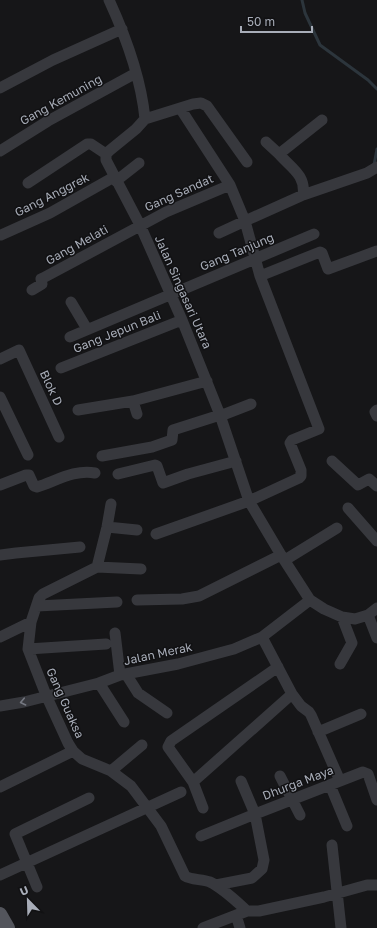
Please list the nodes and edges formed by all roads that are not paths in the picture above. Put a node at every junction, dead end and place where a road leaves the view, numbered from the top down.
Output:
1 (113, 1) edge
2 (122, 29) junction
3 (136, 73) junction
4 (0, 88) edge
5 (180, 108) junction
6 (145, 119) junction
7 (322, 120) dead end
8 (266, 142) dead end
9 (0, 151) edge
10 (106, 154) junction
11 (279, 154) junction
12 (247, 162) dead end
13 (139, 163) dead end
14 (377, 167) edge
15 (115, 179) junction
16 (28, 184) dead end
17 (230, 185) junction
18 (303, 195) junction
19 (245, 221) junction
20 (140, 225) junction
21 (219, 232) dead end
22 (314, 234) dead end
23 (1, 235) edge
24 (377, 251) edge
25 (256, 258) junction
26 (260, 276) junction
27 (32, 290) dead end
28 (170, 294) junction
29 (71, 302) dead end
30 (182, 320) junction
31 (87, 329) junction
32 (70, 337) dead end
33 (0, 359) edge
34 (61, 368) dead end
35 (207, 381) junction
36 (0, 397) edge
37 (133, 401) junction
38 (251, 404) dead end
39 (78, 410) dead end
40 (377, 410) edge
41 (137, 414) dead end
42 (220, 416) junction
43 (377, 416) edge
44 (59, 436) dead end
45 (28, 455) dead end
46 (102, 456) dead end
47 (236, 461) junction
48 (332, 461) dead end
49 (95, 473) dead end
50 (118, 474) dead end
51 (0, 485) edge
52 (377, 486) edge
53 (250, 501) junction
54 (111, 504) dead end
55 (348, 508) dead end
56 (107, 527) junction
57 (337, 528) dead end
58 (137, 530) dead end
59 (156, 534) dead end
60 (377, 541) edge
61 (80, 547) dead end
62 (0, 555) edge
63 (283, 558) junction
64 (97, 567) junction
65 (141, 569) dead end
66 (137, 600) dead end
67 (310, 600) junction
68 (117, 602) dead end
69 (37, 606) junction
70 (372, 611) edge
71 (342, 617) junction
72 (31, 622) junction
73 (115, 633) dead end
74 (0, 637) edge
75 (262, 637) junction
76 (377, 638) edge
77 (106, 644) dead end
78 (28, 649) junction
79 (340, 664) dead end
80 (278, 667) junction
81 (123, 675) junction
82 (99, 682) junction
83 (292, 694) junction
84 (46, 695) junction
85 (0, 706) edge
86 (167, 713) dead end
87 (361, 714) dead end
88 (124, 722) dead end
89 (318, 732) junction
90 (142, 746) dead end
91 (73, 751) junction
92 (112, 771) junction
93 (280, 776) dead end
94 (241, 781) dead end
95 (193, 782) junction
96 (335, 783) junction
97 (0, 787) edge
98 (181, 792) dead end
99 (89, 798) dead end
100 (293, 799) junction
101 (377, 800) edge
102 (148, 807) junction
103 (203, 808) dead end
104 (255, 814) junction
105 (300, 815) dead end
106 (347, 826) dead end
107 (201, 836) dead end
108 (332, 845) dead end
109 (27, 864) junction
110 (0, 875) edge
111 (216, 885) junction
112 (377, 885) edge
113 (37, 887) dead end
114 (337, 893) junction
115 (247, 911) junction
116 (0, 914) edge
117 (236, 915) junction
118 (8, 928) edge
119 (202, 928) edge
120 (240, 928) edge
121 (341, 928) edge

1 - 2 street
2 - 3 street
2 - 4 street
3 - 6 street
3 - 9 street, Gang Kemuning
5 - 6 street
5 - 12 street
5 - 17 street
6 - 10 street
7 - 11 street
8 - 11 street
10 - 15 street, Jalan Singasari Utara
10 - 16 street
11 - 18 street
13 - 15 street, Gang Anggrek
14 - 18 street
15 - 20 street, Jalan Singasari Utara
15 - 23 street, Gang Anggrek
17 - 19 street
17 - 20 street, Gang Sandat
18 - 19 street
19 - 21 street
19 - 25 street
20 - 27 street, Gang Melati
20 - 28 street, Jalan Singasari Utara
22 - 25 street, Gang Tanjung
24 - 26 street
25 - 26 street
25 - 28 street, Gang Tanjung
26 - 53 street
28 - 30 street, Jalan Singasari Utara
28 - 31 street, Gang Tanjung
29 - 31 street
30 - 34 street, Gang Jepun Bali
30 - 35 street, Jalan Singasari Utara
31 - 32 street, Gang Tanjung
33 - 44 street, Blok D
35 - 37 street
35 - 42 street, Jalan Singasari Utara
36 - 45 street
37 - 39 street
37 - 41 street
38 - 42 street
40 - 43 street
42 - 46 street
42 - 47 street, Jalan Singasari Utara
47 - 50 street
47 - 53 street, Jalan Singasari Utara
48 - 52 street
49 - 51 street
53 - 59 street
53 - 63 street, Jalan Singasari Utara
54 - 56 street
55 - 60 street
56 - 58 street
56 - 64 street
57 - 63 street
61 - 62 street
63 - 66 street
63 - 67 street, Jalan Singasari Utara
64 - 65 street
64 - 69 street, Gang Guaksa
67 - 71 street
67 - 75 street, Jalan Merak
68 - 69 street
69 - 72 street, Gang Guaksa
70 - 71 street
70 - 76 street
71 - 79 street
72 - 74 street
72 - 78 street, Gang Guaksa
73 - 81 street
75 - 80 street
75 - 81 street, Jalan Merak
77 - 78 street
78 - 84 street, Gang Guaksa
80 - 83 street
80 - 95 street
81 - 82 street, Jalan Merak
81 - 86 street
82 - 84 street, Jalan Merak
82 - 88 street
83 - 89 street
83 - 95 street
84 -> 85 street, Jalan Merak
84 - 91 street, Gang Guaksa
87 - 89 street
89 - 96 street
90 - 92 street
91 - 92 street, Gang Guaksa
91 - 97 street
92 - 102 street, Gang Guaksa
93 - 100 street
94 - 104 street
95 - 103 street
96 - 100 street, Dhurga Maya
96 - 101 street, Dhurga Maya
96 - 106 street
98 - 102 street
99 - 109 street
100 - 104 street, Dhurga Maya
100 - 105 street
102 - 109 street
102 - 111 street, Gang Guaksa
104 - 107 street
104 - 111 street, Dhurga Maya
108 - 114 street
109 - 110 street
109 - 113 street
111 - 115 street, Gang Guaksa
112 - 114 street
114 - 115 street
114 - 121 street
115 - 117 street
116 - 118 main road
117 - 119 street
117 - 120 street

